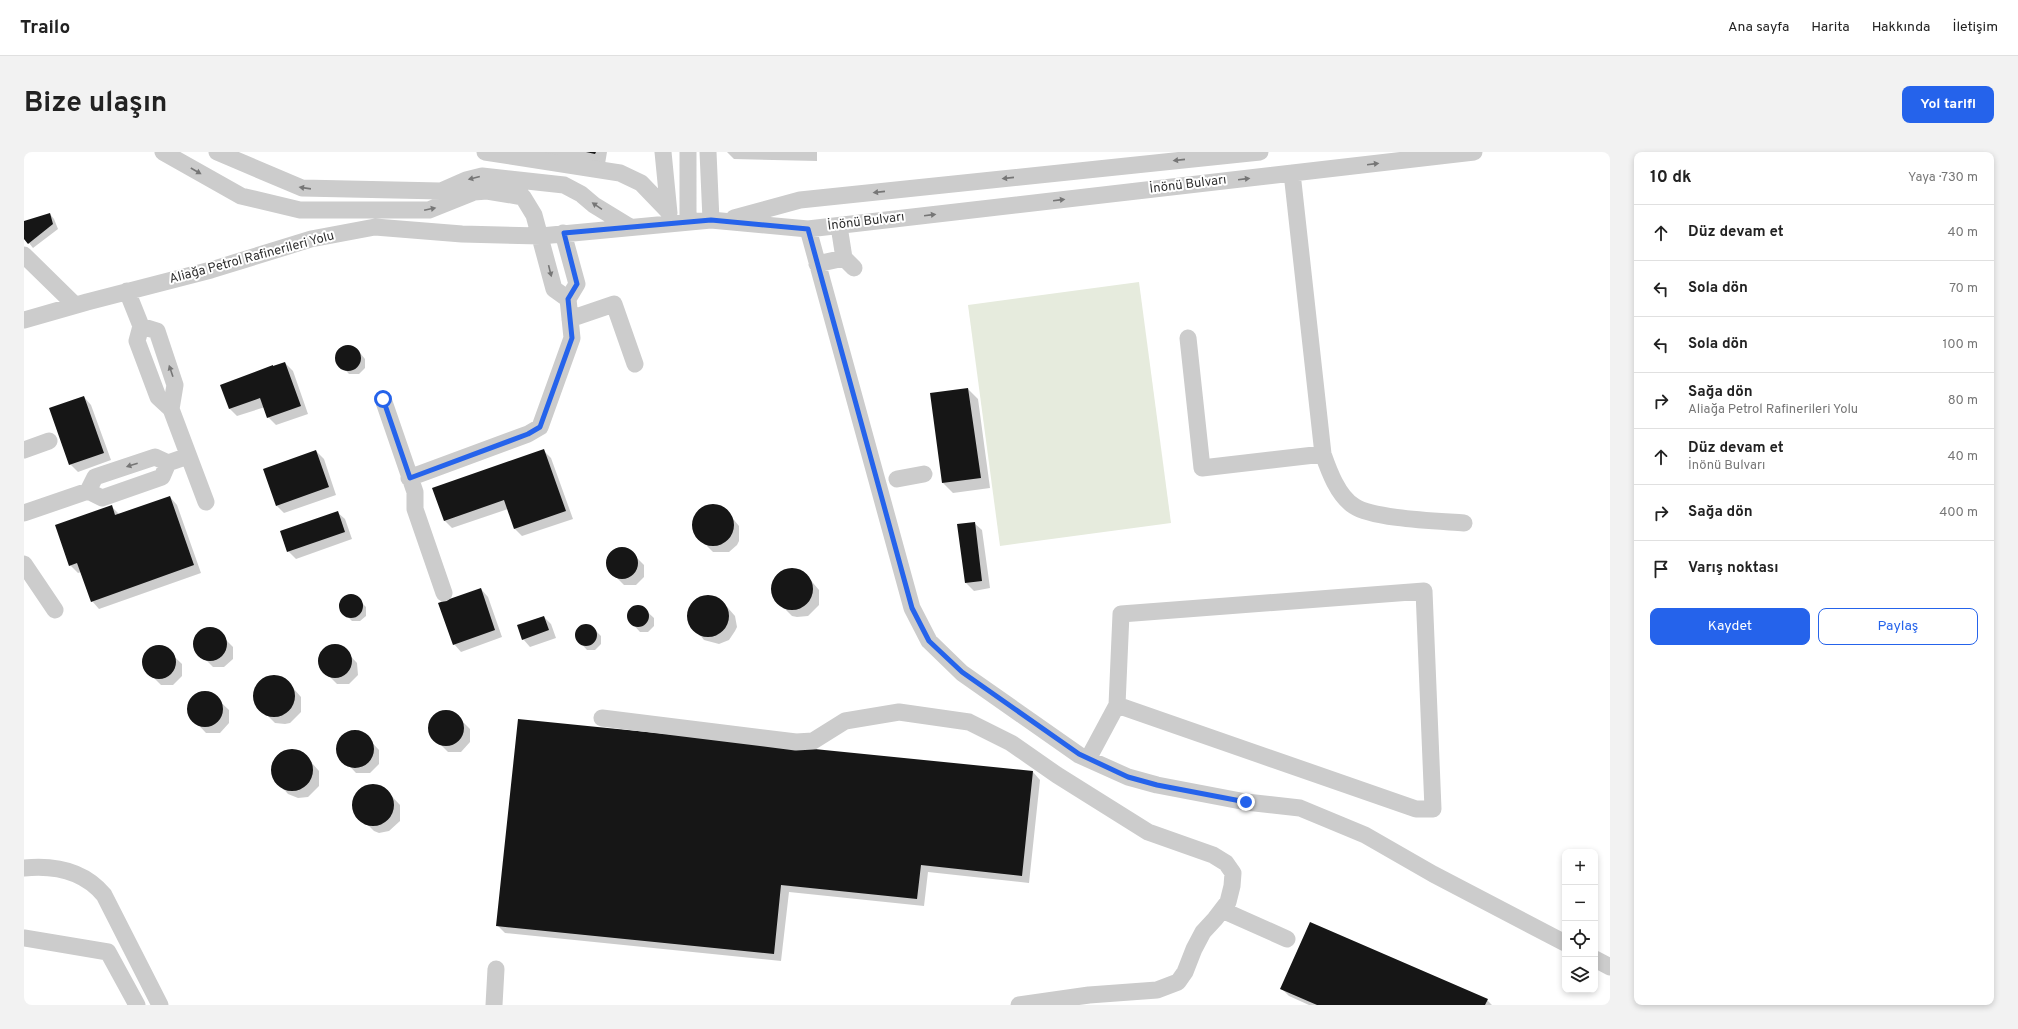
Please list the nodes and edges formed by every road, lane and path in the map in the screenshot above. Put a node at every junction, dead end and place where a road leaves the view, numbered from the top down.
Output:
1 (163, 152) edge
2 (217, 152) edge
3 (485, 152) edge
4 (663, 152) edge
5 (688, 152) edge
6 (708, 152) edge
7 (1260, 152) edge
8 (1474, 152) edge
9 (1292, 173) junction
10 (329, 189) junction
11 (364, 190) junction
12 (400, 191) junction
13 (329, 210) junction
14 (363, 210) junction
15 (399, 210) junction
16 (669, 217) junction
17 (717, 220) junction
18 (688, 222) junction
19 (838, 226) junction
20 (630, 227) junction
21 (808, 229) junction
22 (564, 233) junction
23 (541, 236) junction
24 (24, 255) edge
25 (817, 264) junction
26 (127, 291) junction
27 (568, 299) junction
28 (75, 305) junction
29 (570, 319) junction
30 (24, 320) edge
31 (1188, 338) dead end
32 (635, 364) dead end
33 (383, 399) dead end
34 (49, 441) dead end
35 (24, 450) edge
36 (1323, 454) junction
37 (188, 456) junction
38 (924, 474) dead end
39 (410, 478) junction
40 (897, 479) dead end
41 (206, 502) dead end
42 (24, 513) edge
43 (1464, 523) dead end
44 (24, 564) edge
45 (444, 593) dead end
46 (55, 610) dead end
47 (1117, 705) junction
48 (602, 718) dead end
49 (1088, 759) junction
50 (24, 868) edge
51 (1222, 910) junction
52 (24, 938) edge
53 (1287, 939) dead end
54 (1562, 941) edge
55 (1598, 961) edge
56 (1610, 967) edge
57 (496, 969) dead end
58 (1030, 1004) edge
59 (137, 1005) edge
60 (160, 1005) edge
61 (494, 1005) edge

1 -> 13 street
10 -> 2 street
3 - 16 street
4 - 16 street
5 - 18 street
6 - 17 street
7 -> 17 street, İnönü Bulvarı
9 -> 8 street, İnönü Bulvarı
19 -> 9 street, İnönü Bulvarı
9 - 36 street
10 - 11 street
10 - 13 street
11 - 12 street
11 - 14 street
12 - 15 street
20 -> 12 street
13 - 14 street
14 - 15 street
15 -> 23 street
16 - 18 street, Aliağa Petrol Rafinerileri Yolu
16 - 20 street, Aliağa Petrol Rafinerileri Yolu
17 - 18 street, Aliağa Petrol Rafinerileri Yolu
17 - 21 street, İnönü Bulvarı
19 - 21 street, İnönü Bulvarı
19 - 25 street
20 - 22 street, Aliağa Petrol Rafinerileri Yolu
21 - 25 street
22 - 23 street, Aliağa Petrol Rafinerileri Yolu
22 - 27 street
23 - 26 street, Aliağa Petrol Rafinerileri Yolu
23 -> 27 street
24 - 28 street
25 - 49 street
26 - 28 street, Aliağa Petrol Rafinerileri Yolu
26 - 37 street
27 - 29 street
28 - 30 street, Aliağa Petrol Rafinerileri Yolu
29 - 32 street
29 - 39 street
31 - 36 street
33 - 39 street
34 - 35 street
36 - 43 street
37 - 41 street
37 - 42 street
38 - 40 street
39 - 45 street
44 - 46 street
47 - 47 street
47 - 49 street
48 - 51 street
49 - 54 street
50 - 60 street
51 - 53 street
51 - 58 street
52 - 59 street
55 - 56 street
57 - 61 street

